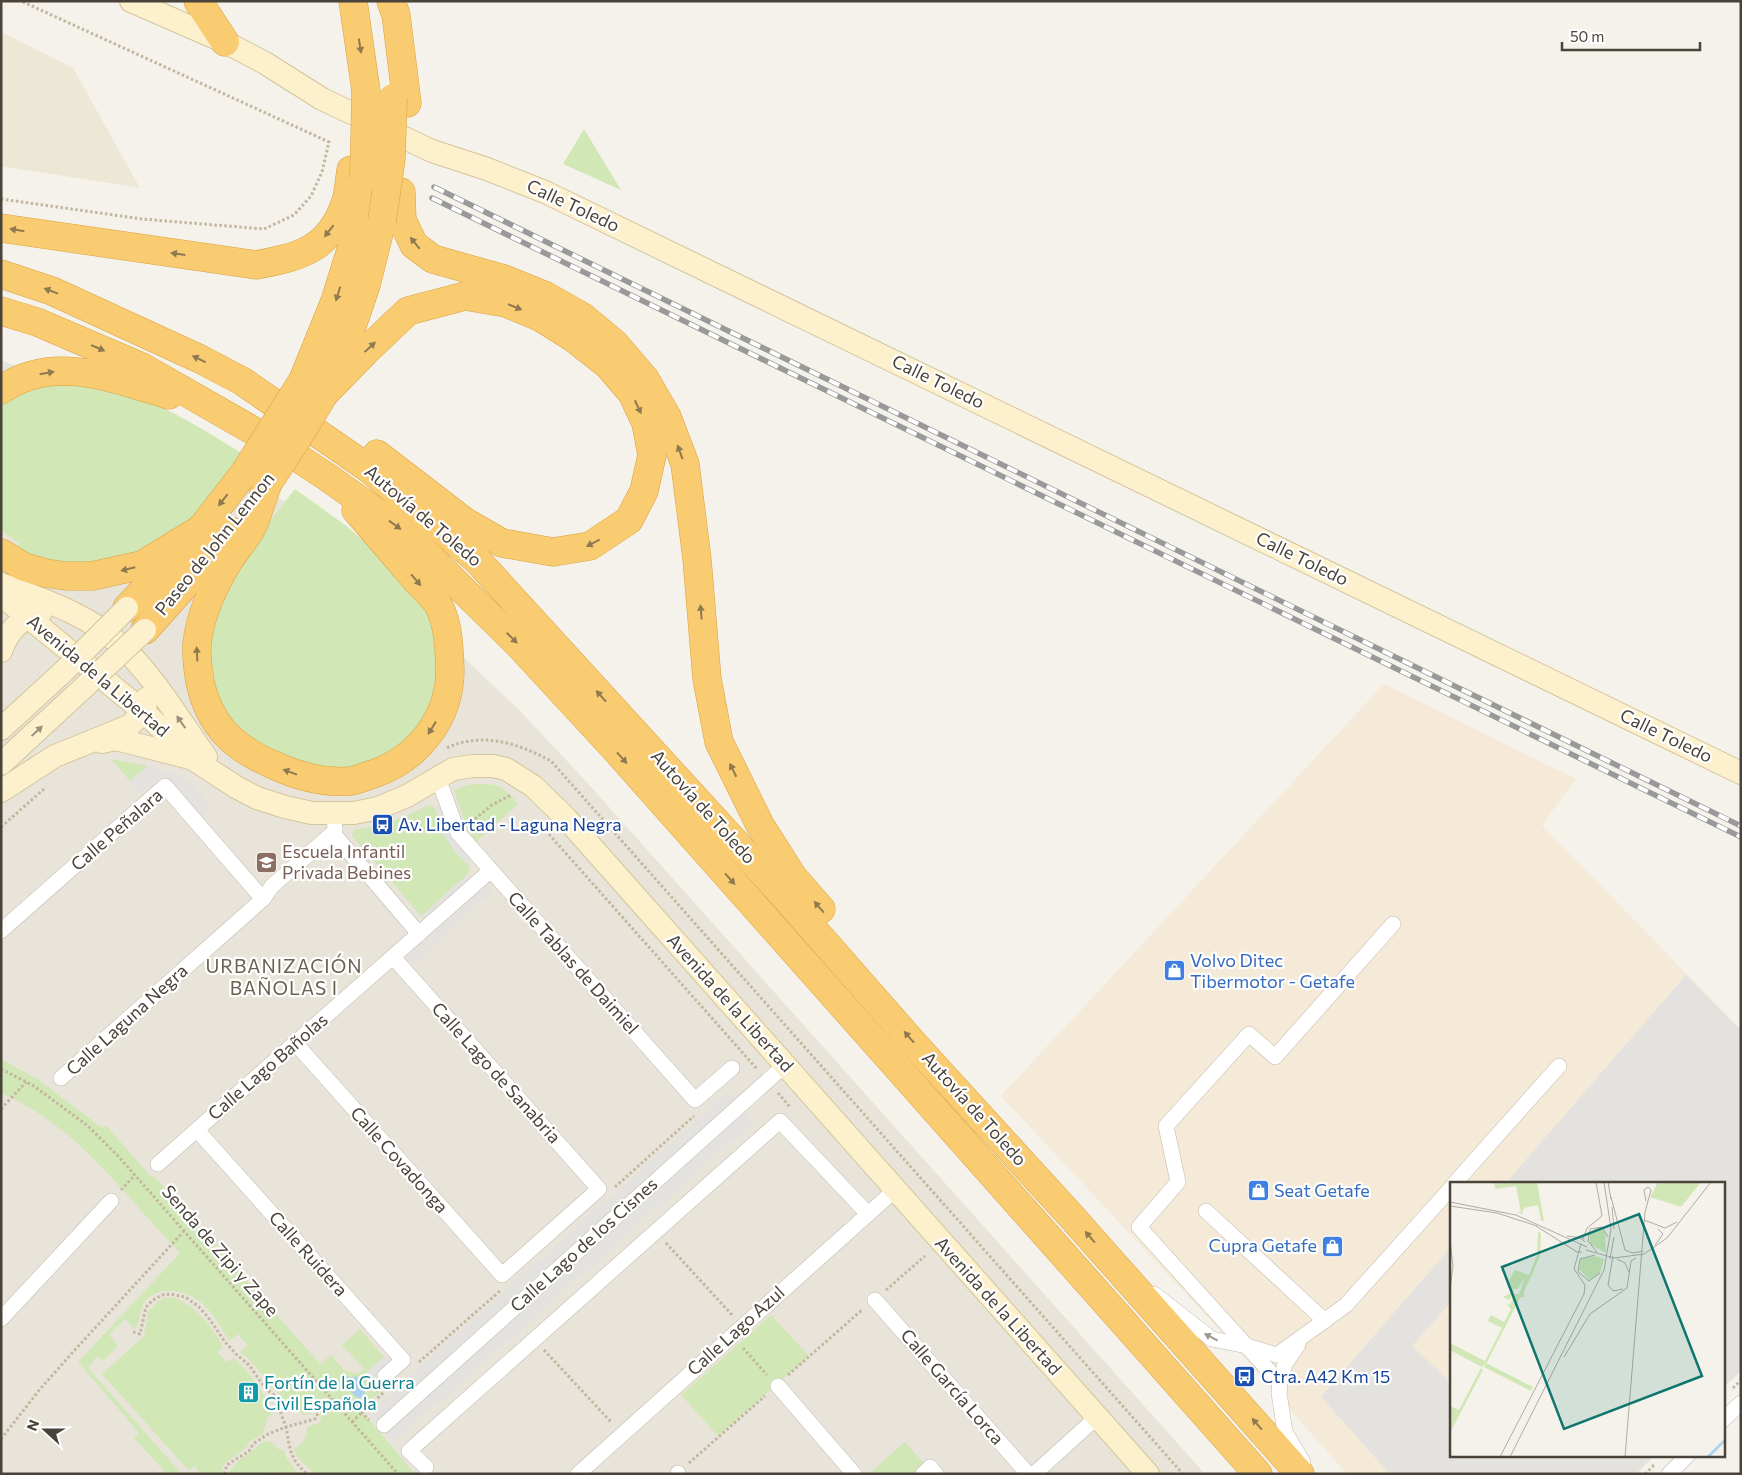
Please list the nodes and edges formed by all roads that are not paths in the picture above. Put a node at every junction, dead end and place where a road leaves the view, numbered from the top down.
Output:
1 (131, 1) edge
2 (198, 1) edge
3 (353, 1) edge
4 (378, 1) edge
5 (391, 1) edge
6 (225, 42) junction
7 (400, 100) junction
8 (358, 174) junction
9 (1, 228) edge
10 (1, 274) edge
11 (1, 311) edge
12 (242, 381) junction
13 (313, 387) junction
14 (1, 390) edge
15 (208, 406) junction
16 (327, 477) junction
17 (256, 478) junction
18 (201, 529) junction
19 (1, 553) edge
20 (1, 584) edge
21 (1, 595) edge
22 (127, 608) joint
23 (71, 612) junction
24 (27, 616) junction
25 (145, 630) joint
26 (1, 651) edge
27 (148, 676) junction
28 (144, 712) junction
29 (1, 729) edge
30 (72, 749) junction
31 (193, 759) junction
32 (1, 764) edge
33 (1741, 773) edge
34 (220, 776) junction
35 (438, 778) junction
36 (1, 791) edge
37 (333, 823) junction
38 (490, 870) junction
39 (264, 899) junction
40 (1393, 924) dead end
41 (1, 932) edge
42 (419, 934) junction
43 (393, 957) junction
44 (296, 1044) junction
45 (785, 1065) junction
46 (1559, 1066) dead end
47 (732, 1068) dead end
48 (62, 1078) dead end
49 (197, 1130) junction
50 (158, 1164) dead end
51 (1456, 1182) edge
52 (1450, 1189) edge
53 (895, 1190) junction
54 (111, 1201) dead end
55 (1206, 1211) dead end
56 (868, 1214) junction
57 (1071, 1216) junction
58 (1109, 1259) junction
59 (502, 1275) joint
60 (875, 1300) road end
61 (1, 1319) edge
62 (1326, 1321) junction
63 (1304, 1337) junction
64 (1247, 1346) junction
65 (385, 1376) dead end
66 (1280, 1382) junction
67 (777, 1386) road end
68 (1741, 1403) edge
69 (1097, 1417) junction
70 (1724, 1419) edge
71 (384, 1425) dead end
72 (1685, 1458) edge
73 (426, 1467) dead end
74 (578, 1474) edge
75 (854, 1474) edge
76 (923, 1474) edge
77 (936, 1474) edge
78 (1028, 1474) edge
79 (1034, 1474) edge
80 (1148, 1474) edge
81 (1258, 1474) edge
82 (1300, 1474) edge
83 (1310, 1474) edge
84 (1669, 1474) edge

1 - 6 street, Calle Toledo
2 - 6 highway
3 -> 8 highway, bridge
4 - 7 highway, Paseo de John Lennon
5 - 7 highway
6 - 33 street, Calle Toledo
7 - 13 highway, Paseo de John Lennon, bridge
57 -> 7 highway
8 -> 9 highway
8 -> 13 highway, Paseo de John Lennon
12 -> 10 highway, Autovía de Toledo
11 -> 15 highway, Autovía de Toledo
13 -> 12 highway
57 -> 12 highway, Autovía de Toledo
13 - 17 highway, Paseo de John Lennon, bridge
14 -> 15 highway
15 - 16 highway, Autovía de Toledo
16 -> 17 highway
16 -> 81 highway, Autovía de Toledo
17 -> 18 highway, Paseo de John Lennon
17 - 25 highway, Paseo de John Lennon
18 -> 19 highway
18 - 22 highway, Paseo de John Lennon
20 - 23 street, Avenida de la Libertad
21 - 24 street, Avenida de la Libertad
22 - 29 street, bridge
23 - 24 street
23 - 27 street, Avenida de la Libertad
24 - 26 street
24 - 28 street, Avenida de la Libertad
32 -> 25 street, bridge
27 - 28 street
34 -> 27 street, Avenida de la Libertad
28 - 30 street
28 - 31 street, Avenida de la Libertad
30 - 31 street, Avenida de la Libertad
30 - 36 street
31 - 34 street, Avenida de la Libertad
34 - 37 street, Avenida de la Libertad
35 - 37 street, Avenida de la Libertad
35 - 38 street, Calle Tablas de Daimiel
35 - 45 street, Avenida de la Libertad
37 - 39 street, Calle Laguna Negra
37 - 42 street
38 - 42 street, Calle Lago Bañolas
38 - 47 street, Calle Tablas de Daimiel
39 - 41 street, Calle Peñalara
39 - 48 street, Calle Laguna Negra
40 - 64 street
42 - 43 street, Calle Lago Bañolas
43 - 44 street, Calle Lago Bañolas
43 - 59 street, Calle Lago de Sanabria
44 - 49 street, Calle Lago Bañolas
44 - 59 street, Calle Covadonga
45 - 53 street, Avenida de la Libertad
45 - 71 street, Calle Lago de los Cisnes
46 - 51 street
49 - 50 street, Calle Lago Bañolas
49 - 65 street, Calle Ruidera
52 - 62 street
53 - 56 street, Calle Lago Azul
53 - 69 street, Avenida de la Libertad
54 - 61 street
55 - 62 street
56 - 73 street
56 - 74 street, Calle Lago Azul
58 -> 57 highway, Autovía de Toledo
64 -> 58 street
82 -> 58 highway, Autovía de Toledo
60 - 78 street, Calle García Lorca
62 - 63 street
63 - 64 street
63 - 66 street
64 - 66 street
66 - 83 street
67 - 75 street
68 - 70 street
69 - 79 street
69 - 80 street, Avenida de la Libertad
72 - 84 street
76 - 77 street

